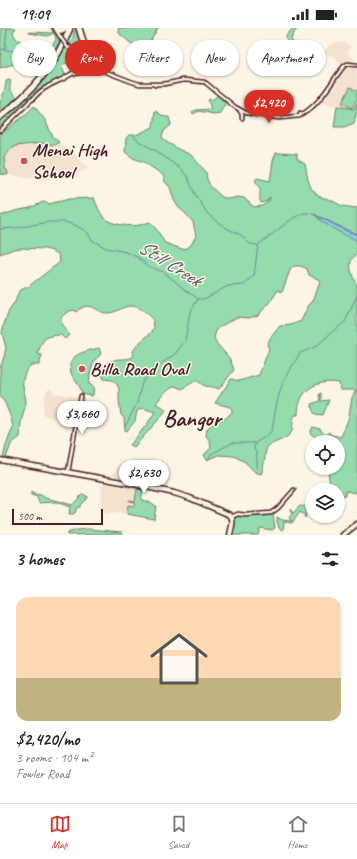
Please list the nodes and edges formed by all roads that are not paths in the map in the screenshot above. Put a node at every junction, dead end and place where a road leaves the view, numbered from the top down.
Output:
1 (55, 28) edge
2 (67, 28) edge
3 (79, 28) edge
4 (61, 37) junction
5 (82, 40) edge
6 (65, 42) edge
7 (357, 65) edge
8 (68, 76) edge
9 (69, 76) edge
10 (116, 76) edge
11 (62, 79) junction
12 (240, 110) junction
13 (0, 116) edge
14 (242, 118) dead end
15 (0, 131) edge
16 (81, 396) dead end
17 (1, 461) edge
18 (70, 463) junction
19 (58, 470) junction
20 (69, 473) junction
21 (294, 490) dead end
22 (231, 517) junction
23 (357, 526) edge
24 (230, 535) edge
25 (343, 535) edge
26 (346, 535) edge

1 - 2 highway
1 - 4 street
2 - 4 highway
2 - 13 highway
3 - 5 highway
4 - 6 street, bridge
7 - 12 street
8 - 11 street
9 - 11 street
10 - 12 street
11 - 15 street
12 - 14 street
16 - 18 street
17 - 19 main road
17 - 20 main road
18 - 19 street
18 - 20 street
19 - 20 main road
20 - 22 main road
21 - 22 street
22 - 24 main road
23 - 25 main road
23 - 26 main road

